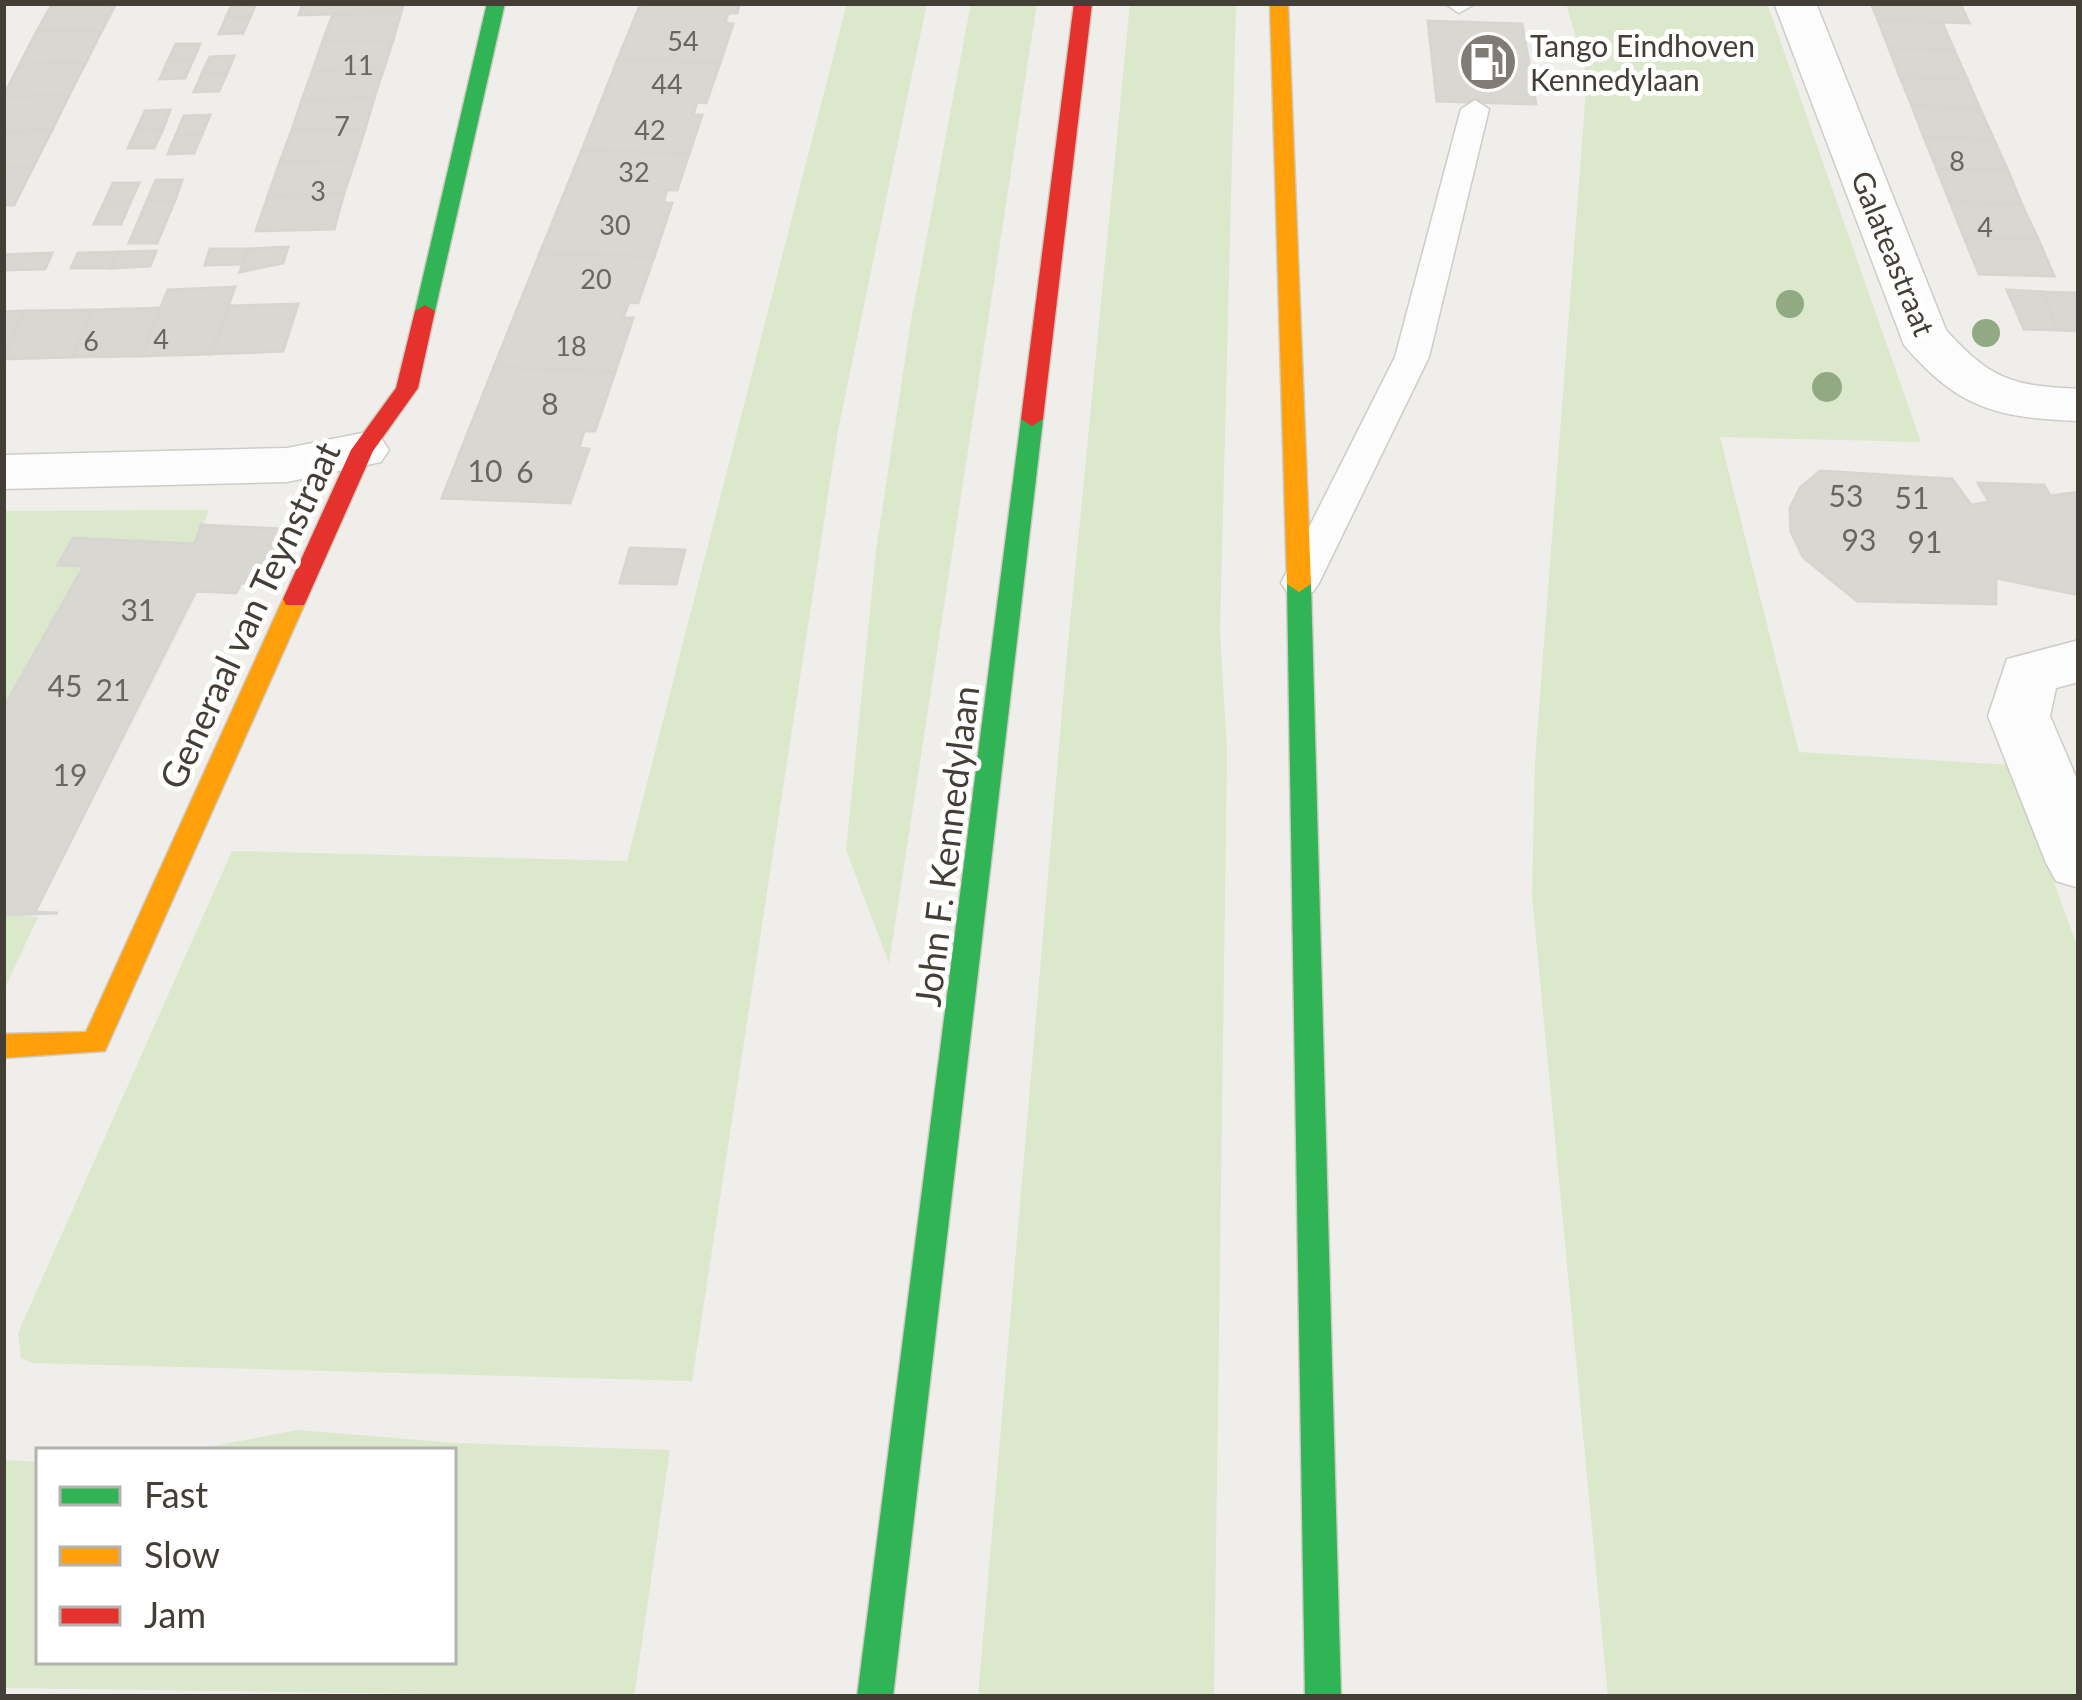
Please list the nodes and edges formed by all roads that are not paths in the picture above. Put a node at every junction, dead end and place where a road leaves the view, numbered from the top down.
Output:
1 (496, 3) edge
2 (1083, 3) edge
3 (1279, 3) edge
4 (1795, 3) edge
5 (1475, 109) dead end
6 (2079, 405) edge
7 (362, 450) junction
8 (3, 472) edge
9 (1299, 584) junction
10 (2079, 661) edge
11 (2079, 863) edge
12 (3, 1046) edge
13 (875, 1697) edge
14 (1323, 1697) edge

1 - 7 main road, Generaal van Teynstraat
2 - 13 main road, John F. Kennedylaan
3 - 9 main road
4 - 6 street, Galateastraat
5 - 9 lane
7 - 8 street
7 - 12 main road, Generaal van Teynstraat
9 - 14 main road
10 - 11 street

